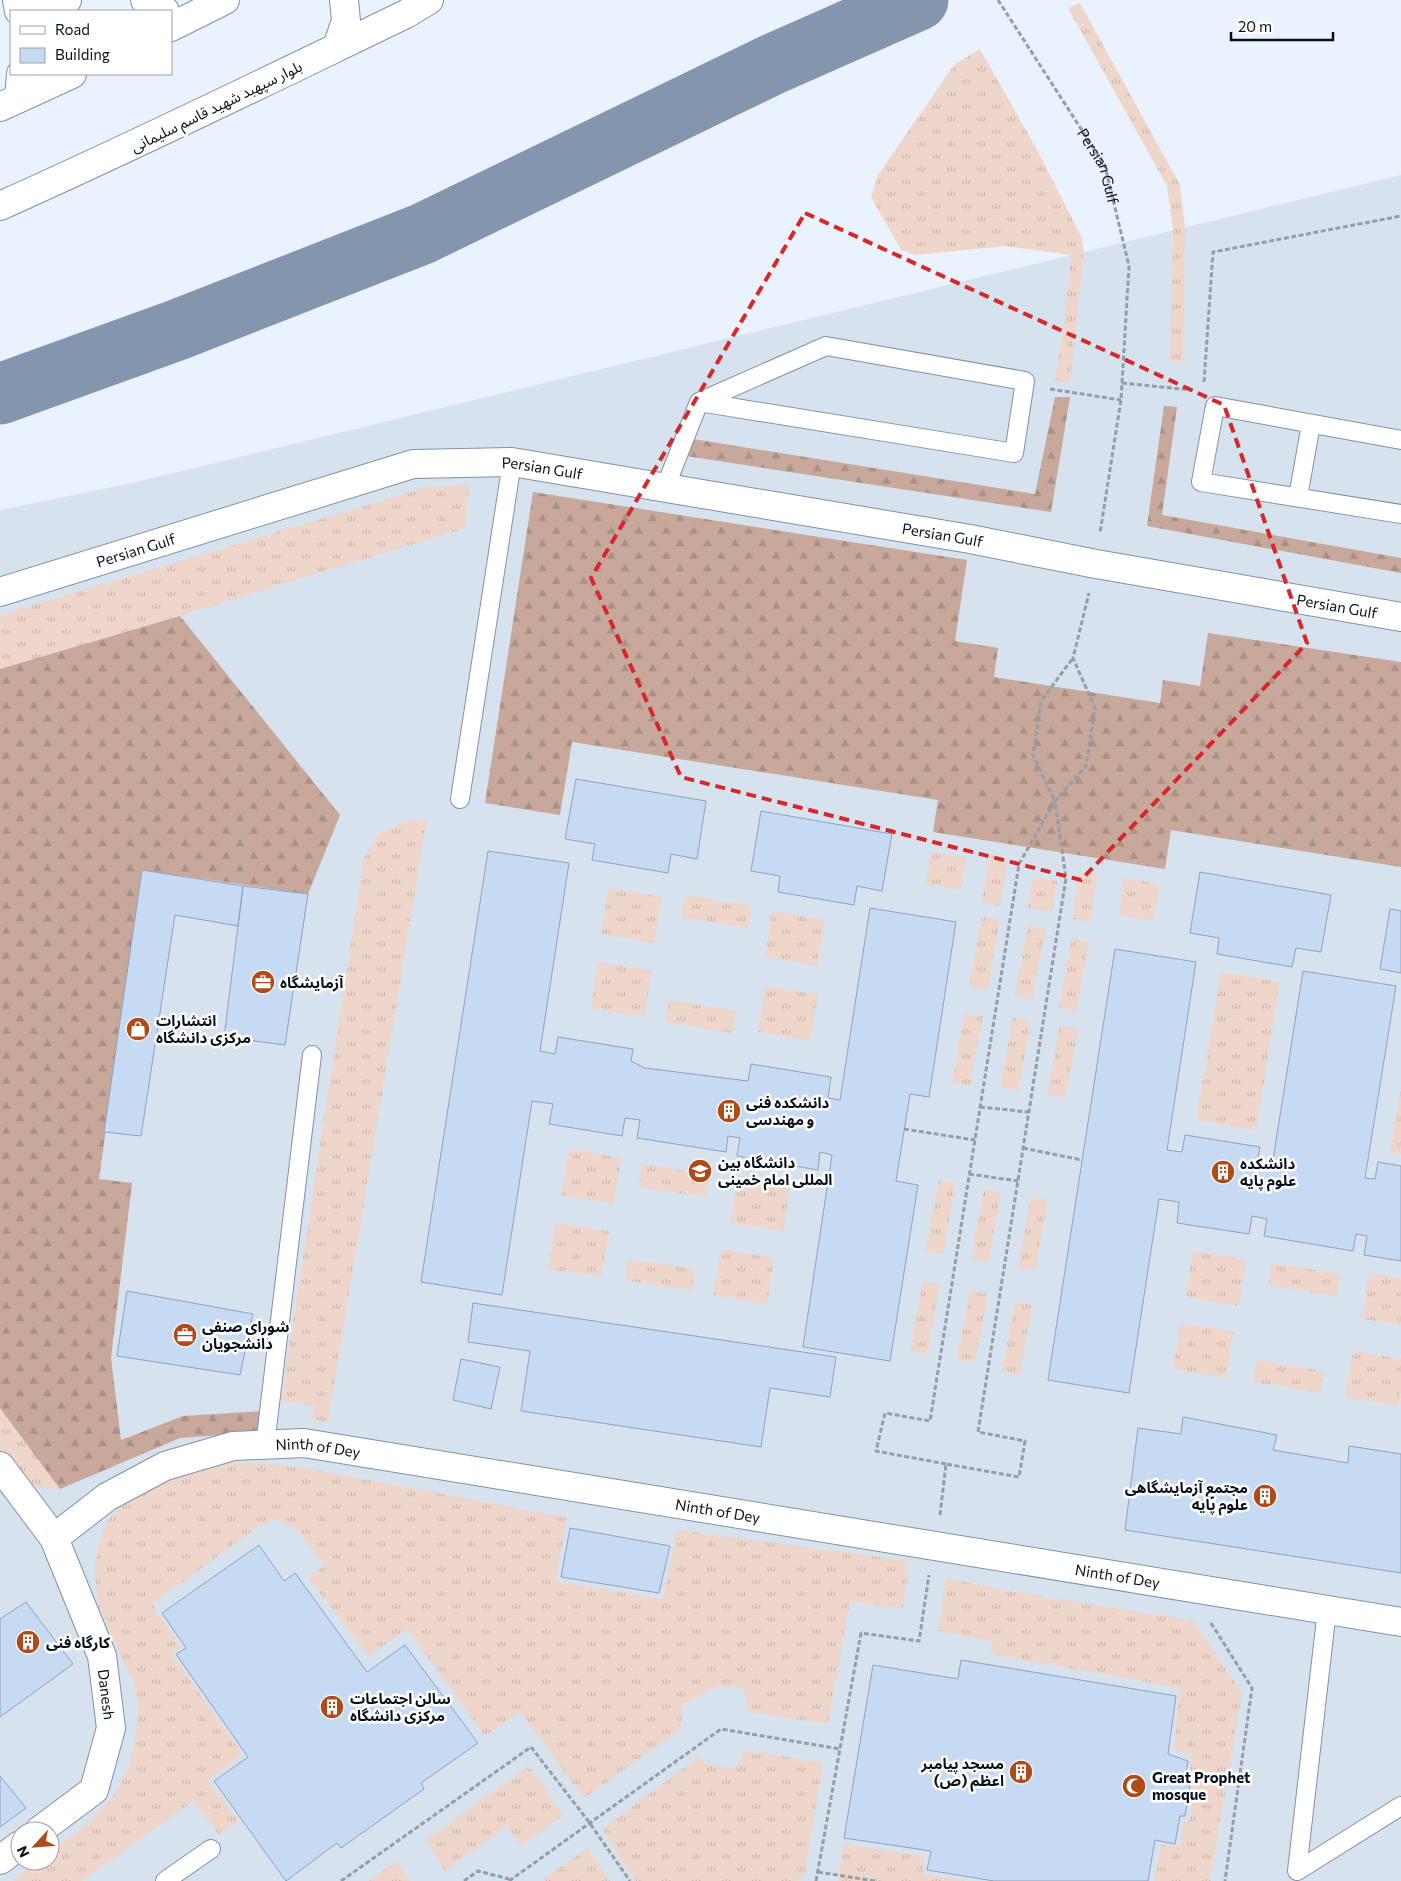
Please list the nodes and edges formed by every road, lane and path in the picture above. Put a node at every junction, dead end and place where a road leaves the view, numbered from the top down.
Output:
1 (36, 0) edge
2 (67, 0) edge
3 (145, 0) edge
4 (224, 0) edge
5 (344, 0) edge
6 (429, 0) edge
7 (998, 0) edge
8 (160, 10) edge
9 (173, 19) edge
10 (337, 47) junction
11 (69, 75) edge
12 (13, 93) edge
13 (0, 206) edge
14 (1401, 216) edge
15 (1122, 383) junction
16 (1025, 386) junction
17 (1204, 391) junction
18 (1121, 400) junction
19 (699, 402) junction
20 (1216, 406) junction
21 (1311, 424) junction
22 (1401, 440) edge
23 (512, 462) junction
24 (665, 488) junction
25 (1298, 498) junction
26 (1401, 514) edge
27 (1096, 564) junction
28 (0, 592) edge
29 (1401, 617) edge
30 (1073, 658) junction
31 (460, 798) dead end
32 (1055, 800) junction
33 (312, 1055) dead end
34 (980, 1107) junction
35 (1028, 1112) junction
36 (904, 1130) dead end
37 (975, 1140) junction
38 (1023, 1148) junction
39 (1082, 1160) dead end
40 (969, 1174) junction
41 (1018, 1181) junction
42 (265, 1445) junction
43 (946, 1464) junction
44 (0, 1466) edge
45 (54, 1538) junction
46 (936, 1546) junction
47 (1327, 1610) junction
48 (1209, 1622) dead end
49 (1401, 1622) edge
50 (840, 1749) junction
51 (1401, 1806) edge
52 (52, 1821) edge
53 (590, 1822) junction
54 (210, 1849) dead end
55 (818, 1872) junction
56 (509, 1880) edge
57 (165, 1881) edge
58 (341, 1881) edge
59 (464, 1881) edge
60 (630, 1881) edge
61 (816, 1881) edge
62 (876, 1881) edge
63 (1225, 1881) edge

1 - 2 street
3 - 8 street
4 - 9 street
5 - 10 street
6 - 10 street, بلوار سپهبد شهید قاسم سلیمانی
7 - 15 path, Persian Gulf
10 - 13 street, بلوار سپهبد شهید قاسم سلیمانی
11 - 12 street
14 - 17 path
15 - 17 path
15 - 18 path, Persian Gulf
16 - 18 path
16 - 19 lane
16 - 19 lane
17 - 20 path
18 - 27 path, Persian Gulf
19 - 24 lane
20 - 21 lane
20 - 25 lane
21 - 22 lane
21 - 25 lane
23 - 24 street, Persian Gulf
23 - 28 street, Persian Gulf
23 - 31 lane
24 - 27 street, Persian Gulf
25 - 26 lane
27 - 29 street, Persian Gulf
27 - 30 path
30 - 32 path
30 - 32 path
32 - 34 path
32 - 35 path
33 - 42 lane
34 - 35 path
34 - 37 path
35 - 38 path
36 - 37 path
37 - 40 path
38 - 39 path
38 - 41 path
40 - 41 path
40 - 43 path
41 - 43 path
42 - 45 street, Ninth of Dey
42 - 46 street, Ninth of Dey
43 - 46 path
44 - 45 street, Danesh
45 - 52 street, Danesh
46 - 47 street, Ninth of Dey
46 - 50 path
47 - 49 street, Ninth of Dey
47 - 51 lane
48 - 63 path
50 - 53 path
50 - 55 path
53 - 56 path
53 - 58 path
53 - 60 path
54 - 57 lane
55 - 61 path
55 - 62 path
56 - 59 path

